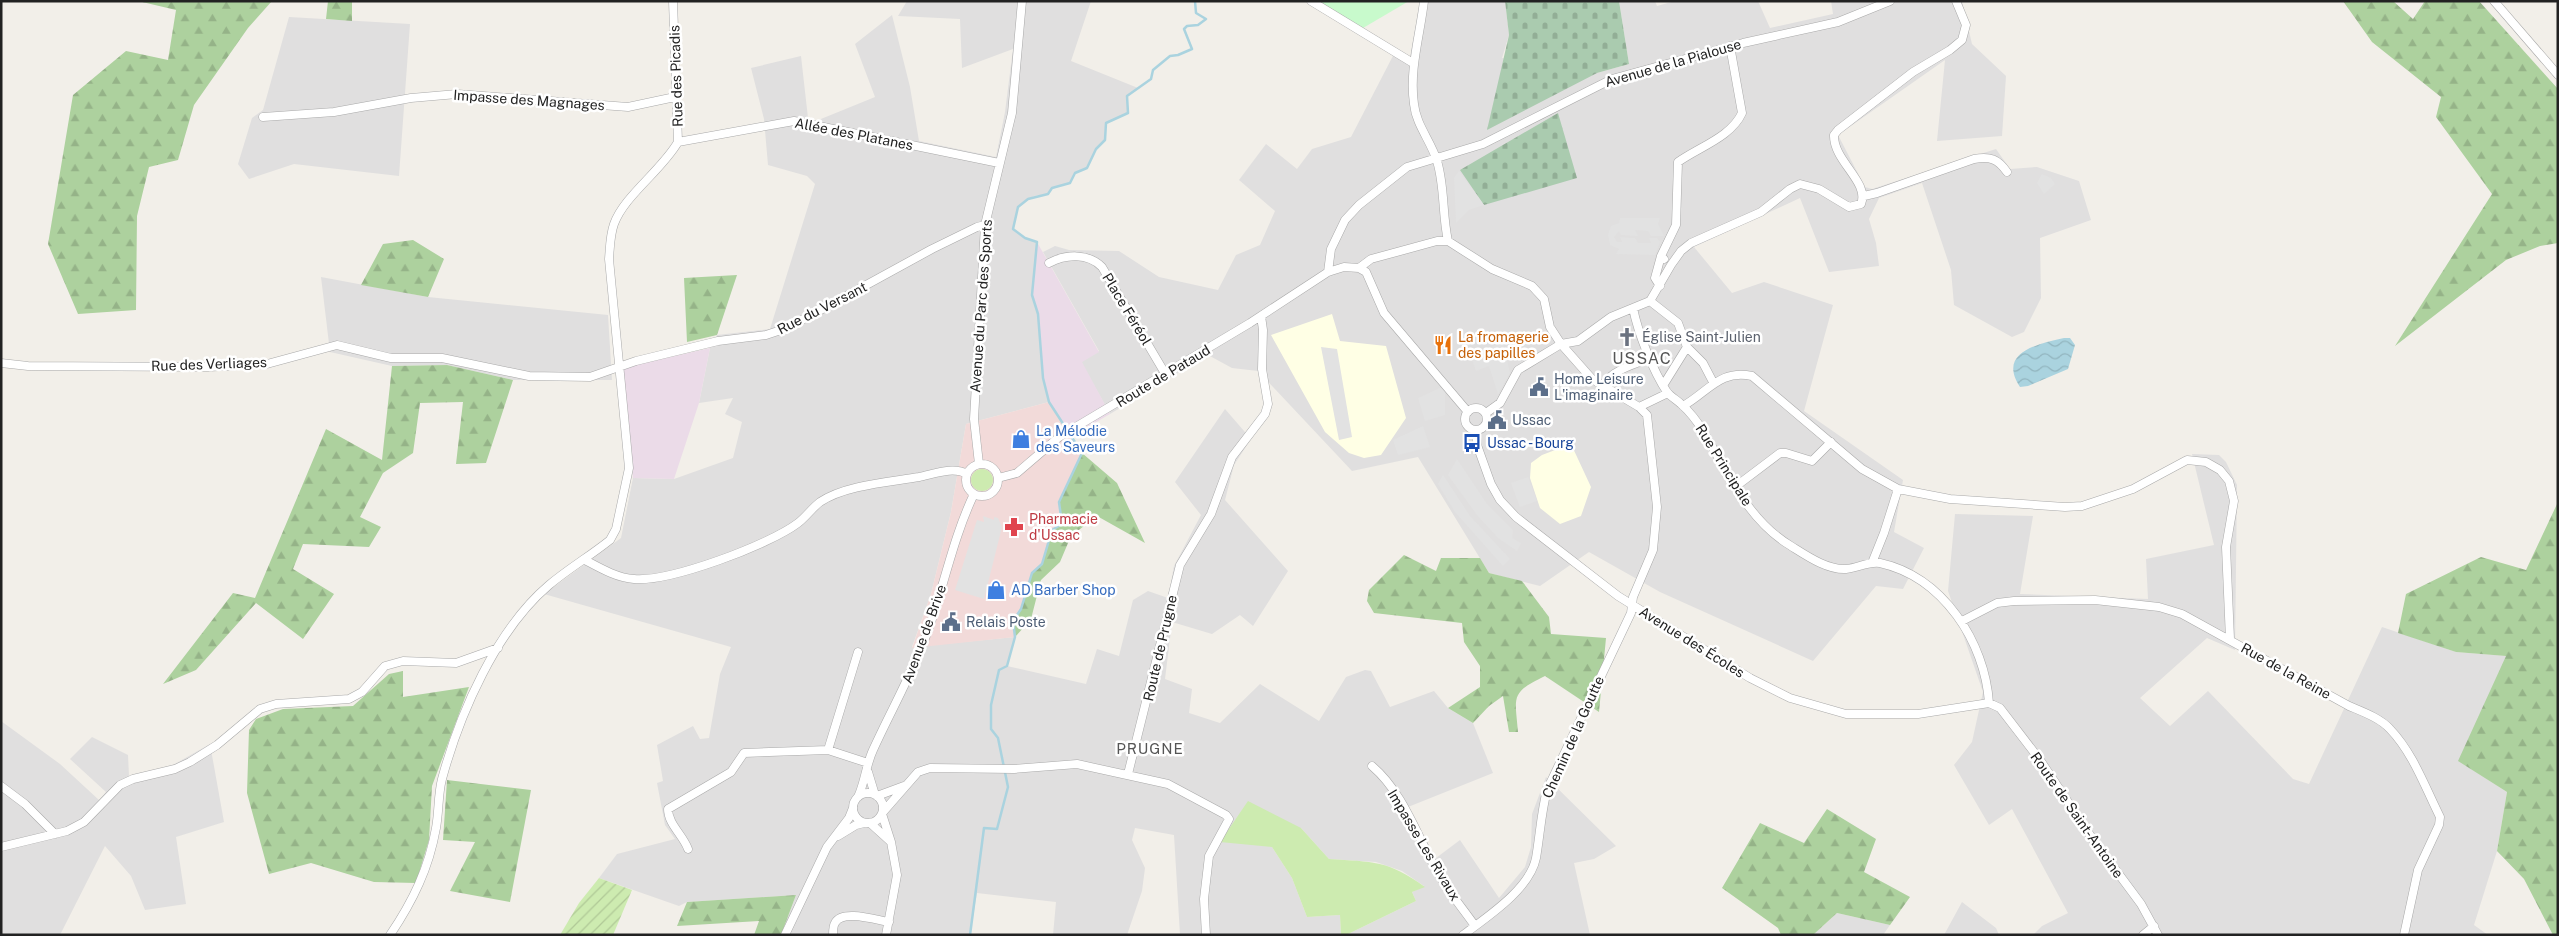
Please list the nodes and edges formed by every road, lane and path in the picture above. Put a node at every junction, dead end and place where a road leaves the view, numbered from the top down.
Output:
1 (673, 1) edge
2 (1022, 1) edge
3 (1311, 1) edge
4 (1424, 1) edge
5 (1890, 1) edge
6 (1956, 1) edge
7 (2494, 1) edge
8 (1730, 46) junction
9 (1413, 63) junction
10 (2558, 75) edge
11 (675, 97) junction
12 (263, 117) dead end
13 (678, 142) junction
14 (1436, 158) junction
15 (1000, 163) junction
16 (2007, 172) dead end
17 (1864, 196) junction
18 (985, 225) junction
19 (1448, 240) junction
20 (1662, 256) junction
21 (1049, 263) dead end
22 (1671, 265) junction
23 (1360, 268) junction
24 (1328, 272) junction
25 (1660, 286) junction
26 (1650, 301) junction
27 (1633, 308) junction
28 (1261, 316) junction
29 (1561, 344) junction
30 (1687, 348) junction
31 (1651, 358) junction
32 (1, 363) edge
33 (619, 367) junction
34 (1166, 375) junction
35 (1664, 384) junction
36 (1714, 384) junction
37 (1602, 386) junction
38 (1668, 393) junction
39 (1683, 406) junction
40 (1639, 407) junction
41 (1468, 412) junction
42 (1486, 413) junction
43 (1476, 430) junction
44 (1831, 442) junction
45 (979, 464) junction
46 (967, 474) junction
47 (998, 478) junction
48 (1735, 487) junction
49 (1898, 490) junction
50 (974, 494) junction
51 (585, 560) junction
52 (1872, 563) junction
53 (1633, 605) junction
54 (1962, 621) junction
55 (2230, 639) junction
56 (498, 648) junction
57 (858, 652) dead end
58 (1989, 703) junction
59 (828, 750) junction
60 (1372, 766) dead end
61 (868, 767) junction
62 (1128, 774) junction
63 (906, 785) junction
64 (1, 786) edge
65 (876, 795) junction
66 (858, 797) junction
67 (853, 808) junction
68 (882, 813) junction
69 (867, 823) junction
70 (55, 834) junction
71 (832, 839) junction
72 (891, 842) junction
73 (1, 847) edge
74 (688, 849) dead end
75 (889, 922) junction
76 (1475, 926) junction
77 (2154, 926) junction
78 (390, 935) edge
79 (785, 935) edge
80 (833, 935) edge
81 (886, 935) edge
82 (1206, 935) edge
83 (1463, 935) edge
84 (2143, 935) edge
85 (2158, 935) edge
86 (2404, 935) edge

1 - 11 street, Rue des Picadis
2 - 15 street, Avenue du Parc des Sports
3 - 9 street
4 - 9 street
5 - 8 street, Avenue de la Pialouse
6 - 17 street
7 - 10 street
8 - 14 street, Avenue de la Pialouse
8 - 20 street
9 - 14 street
11 - 12 street, Impasse des Magnages
11 - 13 street, Rue des Picadis
13 - 15 street, Allée des Platanes
13 - 33 street, Rue des Picadis
14 - 19 street
14 - 24 street, Avenue de la Pialouse
15 - 18 street, Avenue du Parc des Sports
16 - 17 street
17 - 22 street
18 - 33 street, Rue du Versant
18 - 45 street, Avenue du Parc des Sports
19 - 23 street
19 - 29 street
20 - 22 street
20 - 25 street
21 - 34 street, Place Féréol
22 - 25 street
23 - 24 street
23 - 41 street
24 - 28 street, Route de Pataud
25 - 26 street
26 - 27 street
26 - 30 street
27 - 29 street
27 - 31 street
28 - 34 street, Route de Pataud
28 - 62 street, Route de Prugne
29 - 37 street
29 - 42 street
30 - 35 street
30 - 36 street
31 - 35 street
31 - 37 street
32 - 33 street, Rue des Verliages
33 - 51 street, Rue des Picadis
34 - 47 street, Route de Pataud
35 - 38 street
36 - 39 street
36 - 44 street
37 - 40 street
38 - 39 street, Rue Principale
38 - 40 street
39 - 48 street, Rue Principale
40 - 53 street, Chemin de la Goutte
41 - 42 street
41 - 43 street
42 - 43 street
43 - 53 street, Avenue des Écoles
44 - 48 street
44 - 49 street
45 - 46 street
45 - 47 street
46 - 50 street
46 - 51 street
47 - 50 street
48 - 52 street, Rue Principale
49 - 52 street
49 - 55 street
50 - 61 street, Avenue de Brive
51 - 56 street, Rue des Picadis
52 - 54 street, Rue Principale
53 - 58 street, Avenue des Écoles
53 - 76 street, Chemin de la Goutte
54 - 55 street, Rue de la Reine
54 - 58 street, Rue Principale
55 - 86 street, Rue de la Reine
56 - 70 street
56 - 78 street, Rue des Picadis
57 - 59 street
58 - 77 street, Route de Saint-Antoine
59 - 61 street
59 - 74 street
60 - 76 street, Impasse Les Rivaux
61 - 65 street
61 - 66 street, Avenue de Brive
62 - 63 street
62 - 82 street
63 - 65 street
63 - 68 street
64 - 70 street
65 - 66 street
65 - 68 street
66 - 67 street
67 - 69 street
67 - 71 street
68 - 69 street
68 - 72 street
69 - 71 street
69 - 72 street
70 - 73 street
71 - 79 street
72 - 75 street
75 - 80 street
75 - 81 street
76 - 83 street, Chemin de la Goutte
77 - 84 street
77 - 85 street, Route de Saint-Antoine

